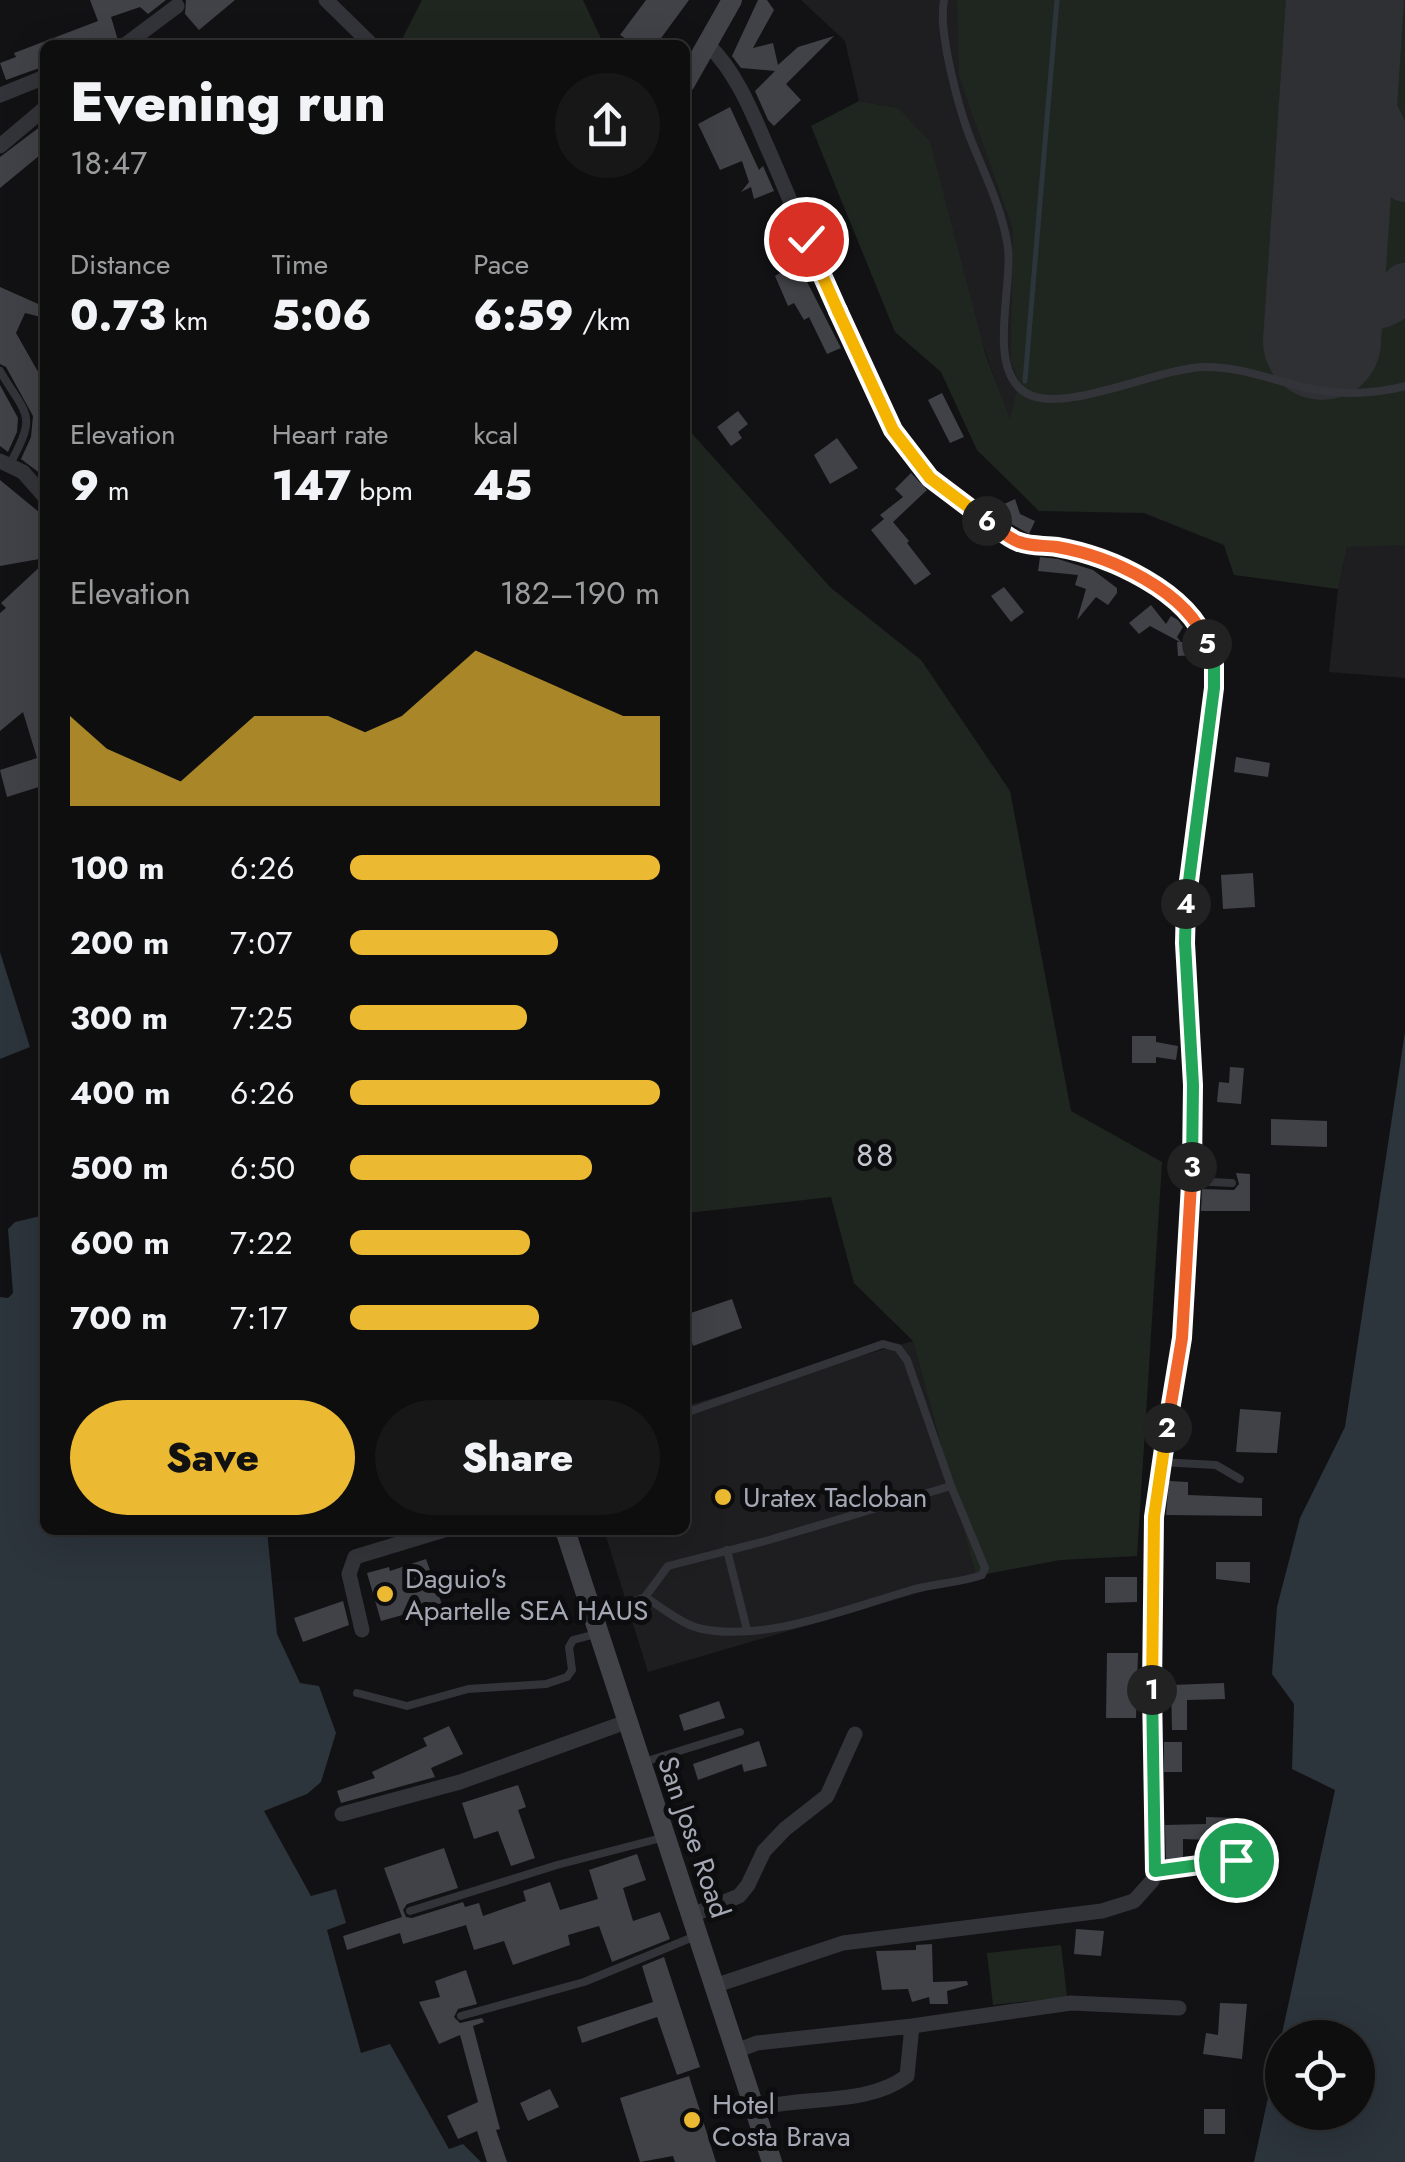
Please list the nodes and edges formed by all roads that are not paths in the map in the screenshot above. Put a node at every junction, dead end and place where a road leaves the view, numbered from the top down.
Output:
1 (326, 0) edge
2 (732, 0) edge
3 (944, 0) edge
4 (177, 6) dead end
5 (132, 40) edge
6 (367, 40) edge
7 (709, 46) junction
8 (690, 75) edge
9 (40, 78) edge
10 (0, 95) edge
11 (40, 112) edge
12 (0, 146) edge
13 (0, 371) edge
14 (1405, 386) edge
15 (5, 462) edge
16 (40, 491) edge
17 (1192, 1182) junction
18 (1232, 1184) dead end
19 (690, 1411) edge
20 (1160, 1462) junction
21 (1240, 1479) dead end
22 (951, 1486) junction
23 (428, 1535) edge
24 (567, 1535) edge
25 (727, 1550) junction
26 (645, 1597) junction
27 (597, 1626) junction
28 (362, 1630) dead end
29 (747, 1630) junction
30 (356, 1693) dead end
31 (626, 1722) junction
32 (740, 1732) dead end
33 (855, 1734) dead end
34 (640, 1764) junction
35 (342, 1814) dead end
36 (666, 1836) junction
37 (1251, 1860) dead end
38 (1155, 1871) junction
39 (410, 1911) dead end
40 (695, 1925) junction
41 (714, 1986) junction
42 (1178, 2008) dead end
43 (461, 2016) dead end
44 (912, 2026) junction
45 (736, 2051) junction
46 (754, 2109) junction
47 (772, 2162) edge

1 - 6 street
2 - 7 main road
3 - 14 lane
4 - 5 street
7 - 8 main road
7 - 17 street
9 - 10 street
11 - 12 street
13 - 15 lane
15 - 16 street
17 - 18 lane
17 - 20 street
19 - 22 lane
20 - 21 lane
20 - 38 street
22 - 25 lane
22 - 29 lane
23 - 28 street
24 - 27 main road, San Jose Road
25 - 26 lane
25 - 29 lane
26 - 27 lane
26 - 29 lane
27 - 30 lane
27 - 31 main road, San Jose Road
31 - 34 main road, San Jose Road
31 - 35 street
32 - 34 lane
33 - 40 street
34 - 36 main road, San Jose Road
36 - 39 lane
36 - 40 main road, San Jose Road
37 - 38 lane
38 - 41 street
40 - 41 main road, San Jose Road
40 - 43 lane
41 - 45 main road, San Jose Road
42 - 44 street
44 - 45 street
44 - 46 street
45 - 46 main road, San Jose Road
46 - 47 main road, San Jose Road

